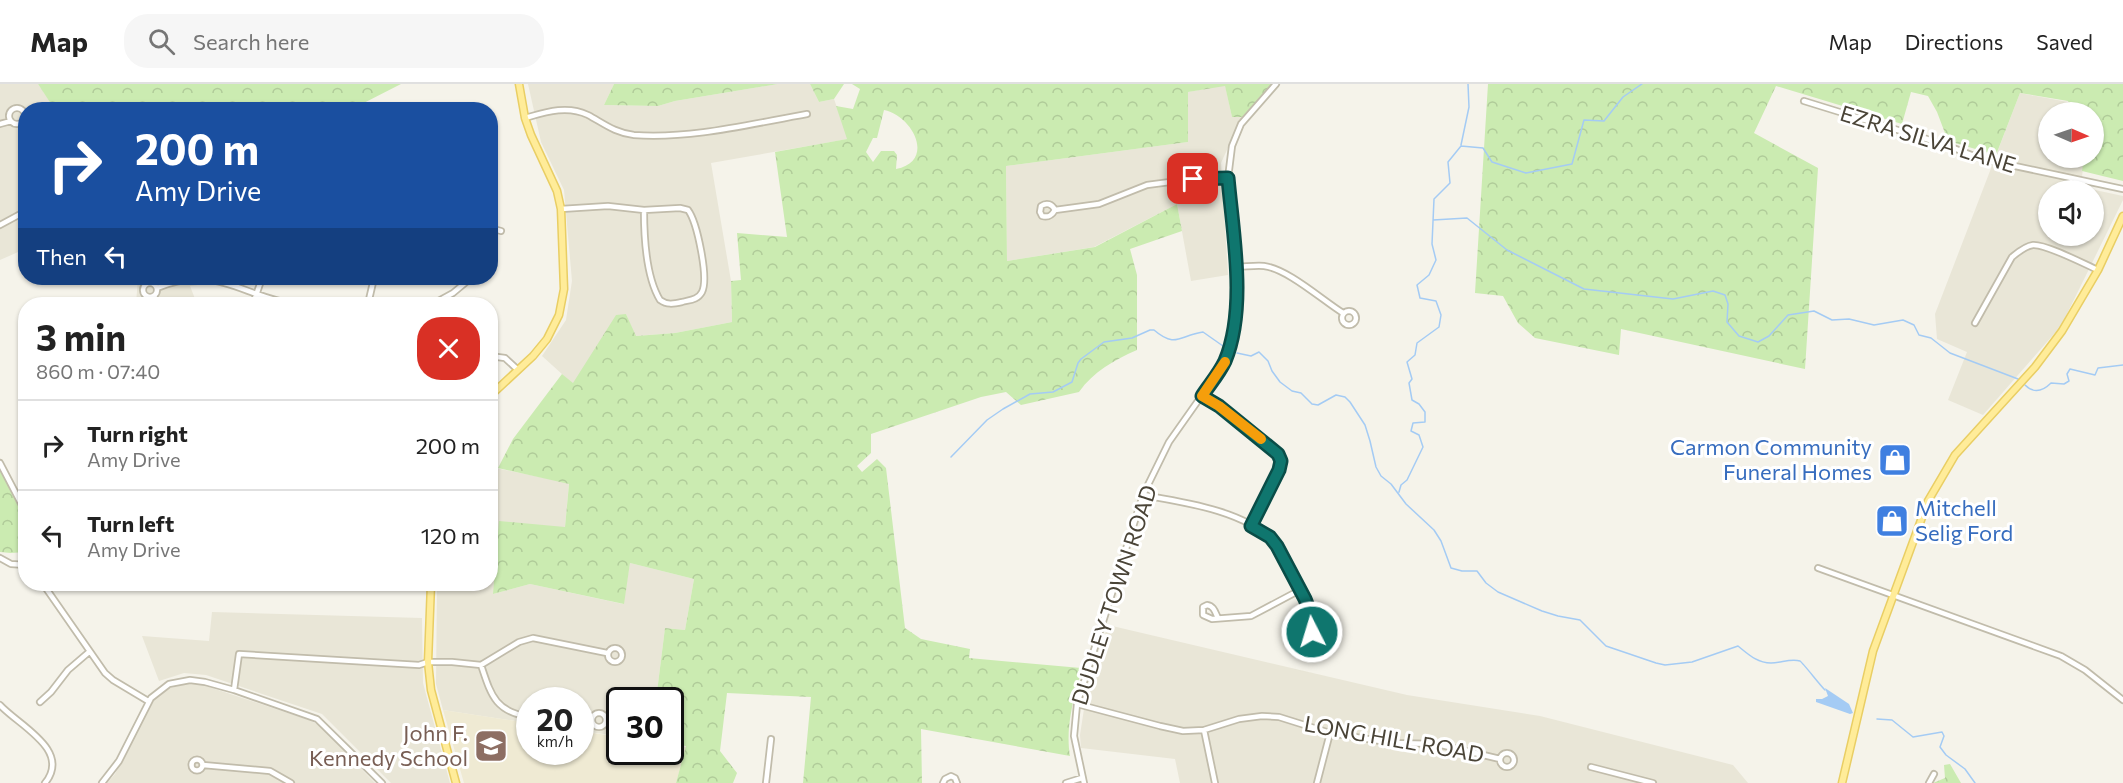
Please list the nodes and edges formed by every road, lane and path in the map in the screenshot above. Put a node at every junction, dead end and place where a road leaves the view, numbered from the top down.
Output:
1 (519, 84) edge
2 (1276, 84) edge
3 (1804, 101) dead end
4 (807, 114) dead end
5 (525, 118) junction
6 (11, 121) dead end
7 (0, 124) edge
8 (1228, 178) junction
9 (2123, 189) edge
10 (561, 209) junction
11 (644, 210) junction
12 (1055, 210) dead end
13 (18, 215) edge
14 (2123, 216) edge
15 (0, 225) edge
16 (498, 230) edge
17 (501, 231) dead end
18 (1235, 267) junction
19 (2098, 270) junction
20 (144, 285) edge
21 (155, 285) edge
22 (165, 285) edge
23 (233, 285) edge
24 (259, 285) edge
25 (463, 285) edge
26 (157, 288) junction
27 (256, 294) junction
28 (153, 296) joint
29 (149, 297) edge
30 (149, 297) edge
31 (255, 297) edge
32 (267, 297) edge
33 (446, 297) edge
34 (1343, 313) dead end
35 (1975, 322) dead end
36 (498, 357) edge
37 (518, 370) junction
38 (498, 389) edge
39 (1202, 396) junction
40 (0, 463) edge
41 (1143, 495) junction
42 (18, 498) edge
43 (1251, 526) junction
44 (0, 558) edge
45 (18, 564) edge
46 (1818, 568) dead end
47 (1300, 590) junction
48 (48, 591) edge
49 (431, 591) edge
50 (1892, 596) junction
51 (1312, 617) dead end
52 (1218, 618) dead end
53 (89, 652) junction
54 (607, 654) dead end
55 (428, 662) junction
56 (482, 665) junction
57 (234, 690) junction
58 (2123, 700) edge
59 (148, 701) junction
60 (40, 702) dead end
61 (1077, 704) junction
62 (0, 705) edge
63 (516, 715) edge
64 (1204, 730) junction
65 (1330, 733) junction
66 (771, 739) dead end
67 (1500, 759) dead end
68 (203, 765) dead end
69 (1591, 767) dead end
70 (1934, 774) dead end
71 (1083, 781) edge
72 (45, 783) edge
73 (102, 783) edge
74 (291, 783) edge
75 (382, 783) edge
76 (456, 783) edge
77 (766, 783) edge
78 (943, 783) edge
79 (957, 783) edge
80 (1066, 783) edge
81 (1215, 783) edge
82 (1317, 783) edge
83 (1653, 783) edge
84 (1842, 783) edge
85 (1929, 783) edge

1 - 5 main road
2 - 8 street, DUDLEY TOWN ROAD
3 - 9 street, EZRA SILVA LANE
4 - 5 street
5 - 10 main road
6 - 7 street
8 - 12 street
8 - 18 street, DUDLEY TOWN ROAD
10 - 11 street
10 - 37 main road
11 - 11 street
13 - 15 street
14 - 19 main road
16 - 17 street
18 - 34 street
18 - 39 street, DUDLEY TOWN ROAD
19 - 35 street
19 - 50 main road
20 - 29 street
21 - 26 street
22 - 26 street
23 - 27 street
24 - 27 street
25 - 33 street
26 - 28 street
27 - 31 street
27 - 32 street
28 - 30 street
36 - 37 street
37 - 38 main road
39 - 41 street, DUDLEY TOWN ROAD
39 - 43 street
40 - 42 street
41 - 43 street
41 - 61 street, DUDLEY TOWN ROAD
43 - 47 street
44 - 45 street
46 - 50 street
47 - 51 street
47 - 52 street
48 - 53 street
49 - 55 main road
50 - 58 street
50 - 84 main road
53 - 59 street
53 - 60 street
54 - 56 street
55 - 56 street
55 - 57 street
55 - 76 main road
56 - 63 street
57 - 59 street
57 - 75 street
59 - 73 street
61 - 64 street, LONG HILL ROAD
61 - 71 street, DUDLEY TOWN ROAD
62 - 72 street
64 - 65 street, LONG HILL ROAD
64 - 81 street
65 - 67 street, LONG HILL ROAD
65 - 82 street
66 - 77 street
68 - 74 street
69 - 83 street
70 - 85 street
71 - 80 street
78 - 79 street

